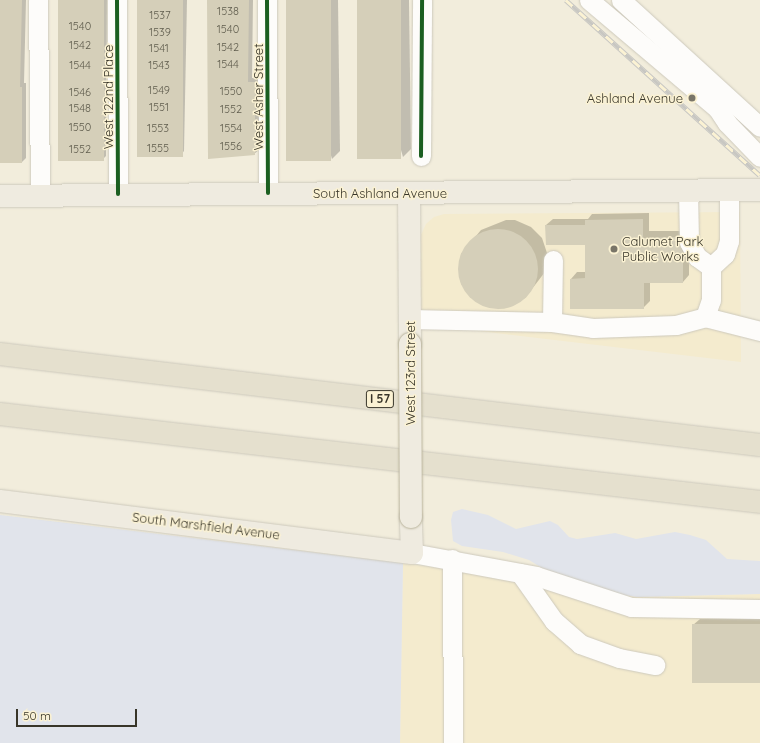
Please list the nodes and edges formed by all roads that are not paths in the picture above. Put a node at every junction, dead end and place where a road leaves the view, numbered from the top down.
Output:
1 (38, 0) edge
2 (117, 0) edge
3 (267, 0) edge
4 (422, 0) edge
5 (589, 0) edge
6 (621, 0) edge
7 (636, 7) edge
8 (760, 127) edge
9 (421, 156) dead end
10 (760, 157) edge
11 (688, 190) junction
12 (729, 190) junction
13 (760, 190) edge
14 (268, 193) junction
15 (409, 193) junction
16 (118, 194) junction
17 (0, 196) edge
18 (40, 196) junction
19 (553, 260) dead end
20 (711, 267) junction
21 (704, 317) junction
22 (410, 319) junction
23 (552, 322) junction
24 (760, 331) edge
25 (0, 354) edge
26 (0, 416) edge
27 (760, 445) edge
28 (0, 502) edge
29 (760, 502) edge
30 (412, 553) junction
31 (452, 559) junction
32 (520, 573) junction
33 (760, 609) edge
34 (655, 665) dead end
35 (453, 743) edge

1 - 18 street
2 - 16 street, West 122nd Place
3 - 14 street, West Asher Street
4 - 9 street
5 - 10 street
6 - 7 street
7 - 8 street
11 - 12 main road, South Ashland Avenue
11 - 15 main road, South Ashland Avenue
11 - 20 street
12 - 13 main road, South Ashland Avenue
12 - 20 street
14 - 15 main road, South Ashland Avenue
14 - 16 main road, South Ashland Avenue
15 - 22 main road, West 123rd Street
16 - 18 main road, South Ashland Avenue
17 - 18 main road, South Ashland Avenue
19 - 23 street
20 - 21 street
21 - 23 street
21 - 24 street
22 - 23 street
22 - 30 main road, West 123rd Street, bridge
25 - 27 highway, I 57
26 - 29 highway
28 - 30 main road, South Marshfield Avenue
30 - 31 street
31 - 32 street
31 - 35 street
32 - 33 street
32 - 34 street

